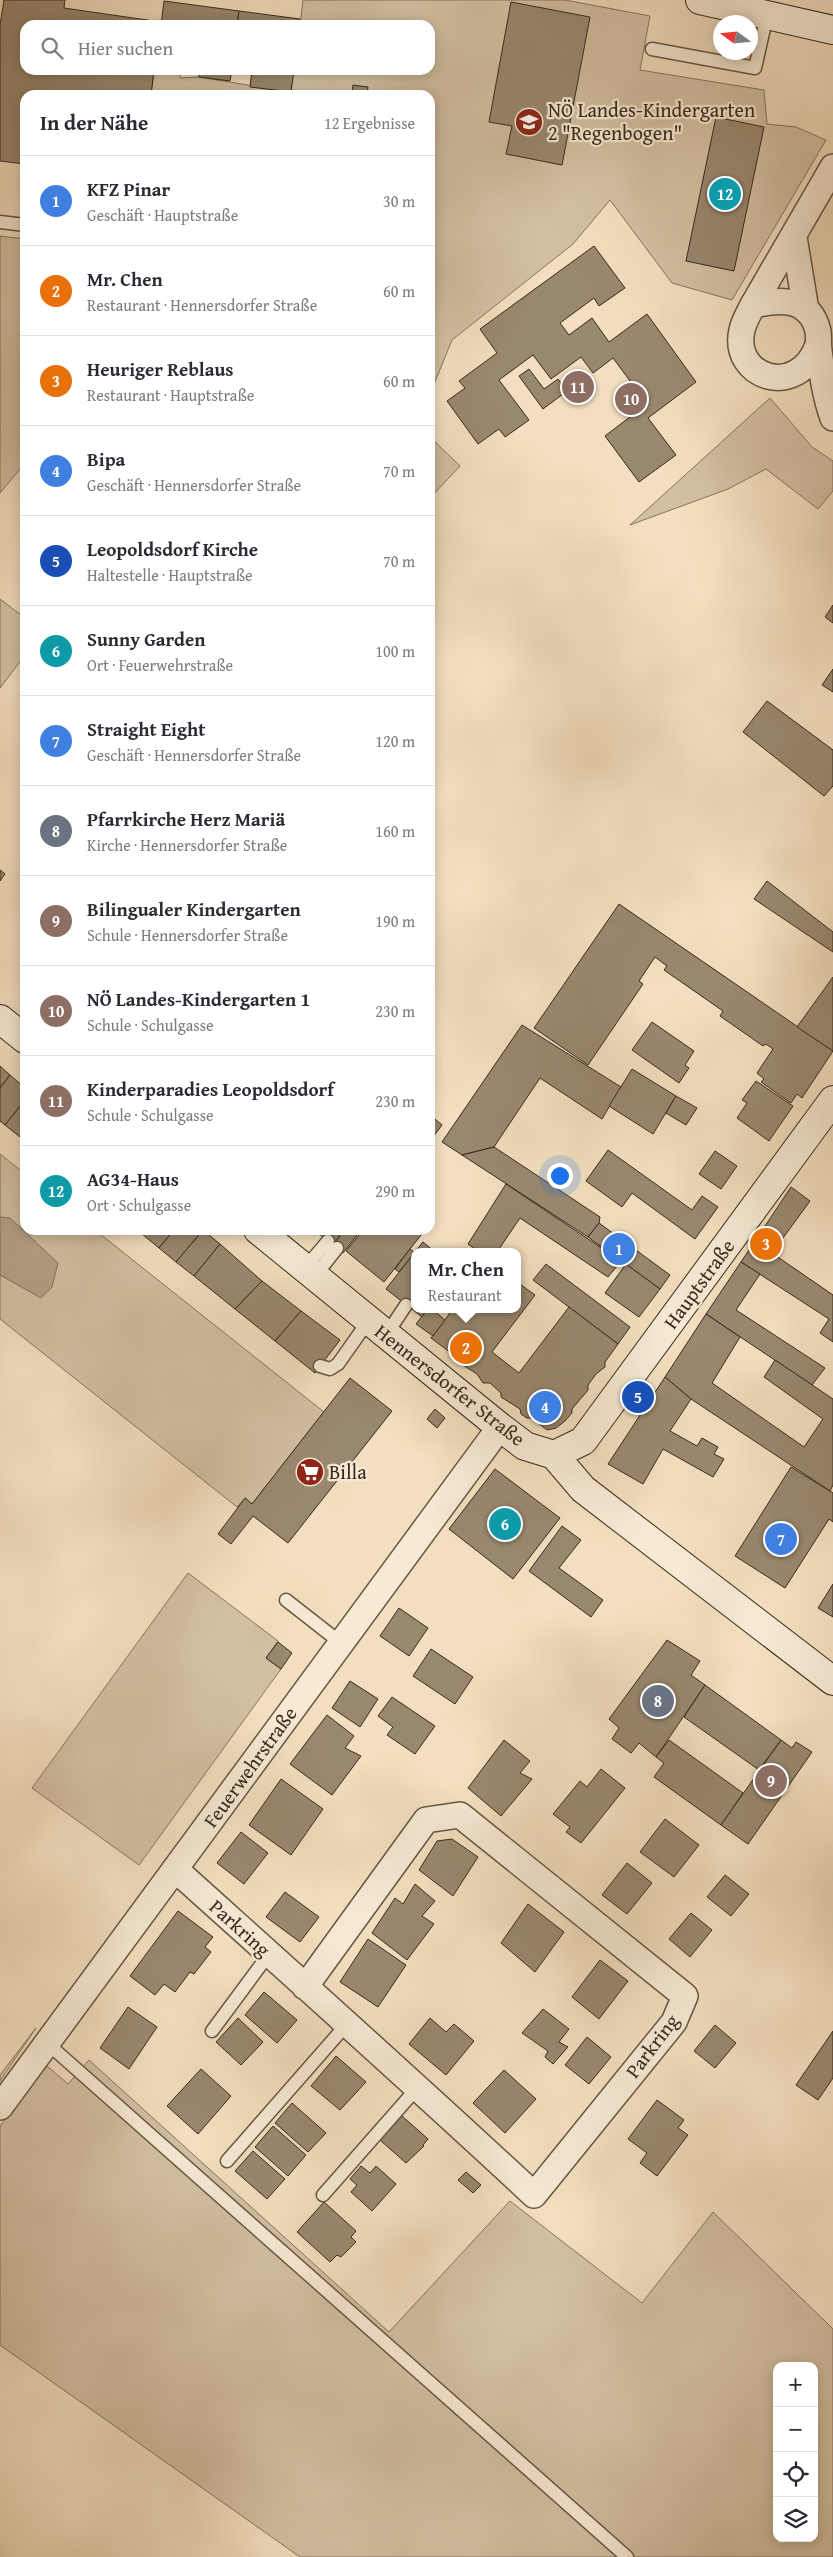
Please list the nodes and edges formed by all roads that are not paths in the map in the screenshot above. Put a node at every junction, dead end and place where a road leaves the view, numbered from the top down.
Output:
1 (700, 0) edge
2 (767, 15) junction
3 (833, 30) edge
4 (652, 50) dead end
5 (833, 168) edge
6 (0, 222) edge
7 (20, 224) edge
8 (794, 237) junction
9 (753, 305) junction
10 (806, 310) junction
11 (818, 345) junction
12 (833, 418) edge
13 (0, 1019) edge
14 (20, 1035) edge
15 (833, 1100) edge
16 (264, 1235) edge
17 (332, 1244) dead end
18 (310, 1272) junction
19 (406, 1305) dead end
20 (377, 1327) junction
21 (320, 1366) dead end
22 (500, 1428) junction
23 (554, 1455) junction
24 (286, 1600) dead end
25 (340, 1643) junction
26 (833, 1681) edge
27 (175, 1869) junction
28 (269, 1954) junction
29 (305, 1986) junction
30 (347, 2024) junction
31 (212, 2031) dead end
32 (47, 2043) junction
33 (418, 2087) junction
34 (0, 2107) edge
35 (228, 2161) dead end
36 (323, 2195) dead end
37 (628, 2557) edge

1 - 2 street
2 - 3 street
2 - 4 lane
5 - 8 street
6 - 7 lane
8 - 9 street
8 - 10 street
9 - 10 street
9 - 11 street
10 - 11 street
11 - 12 street
13 - 14 street
15 - 23 street, Hauptstraße
16 - 18 street, Hennersdorfer Straße
17 - 18 lane
18 - 20 street, Hennersdorfer Straße
19 - 20 lane
20 - 21 lane
20 - 22 street, Hennersdorfer Straße
22 - 23 street, Hennersdorfer Straße
22 - 25 street, Feuerwehrstraße
23 - 26 street
24 - 25 lane
25 - 27 street, Feuerwehrstraße
27 - 28 street, Parkring
27 - 32 street, Feuerwehrstraße
28 - 29 street, Parkring
28 - 31 lane
29 - 30 street, Parkring
29 - 33 street, Parkring
30 - 33 street, Parkring
30 - 35 lane
32 - 34 street, Feuerwehrstraße
32 - 37 lane
33 - 36 lane

